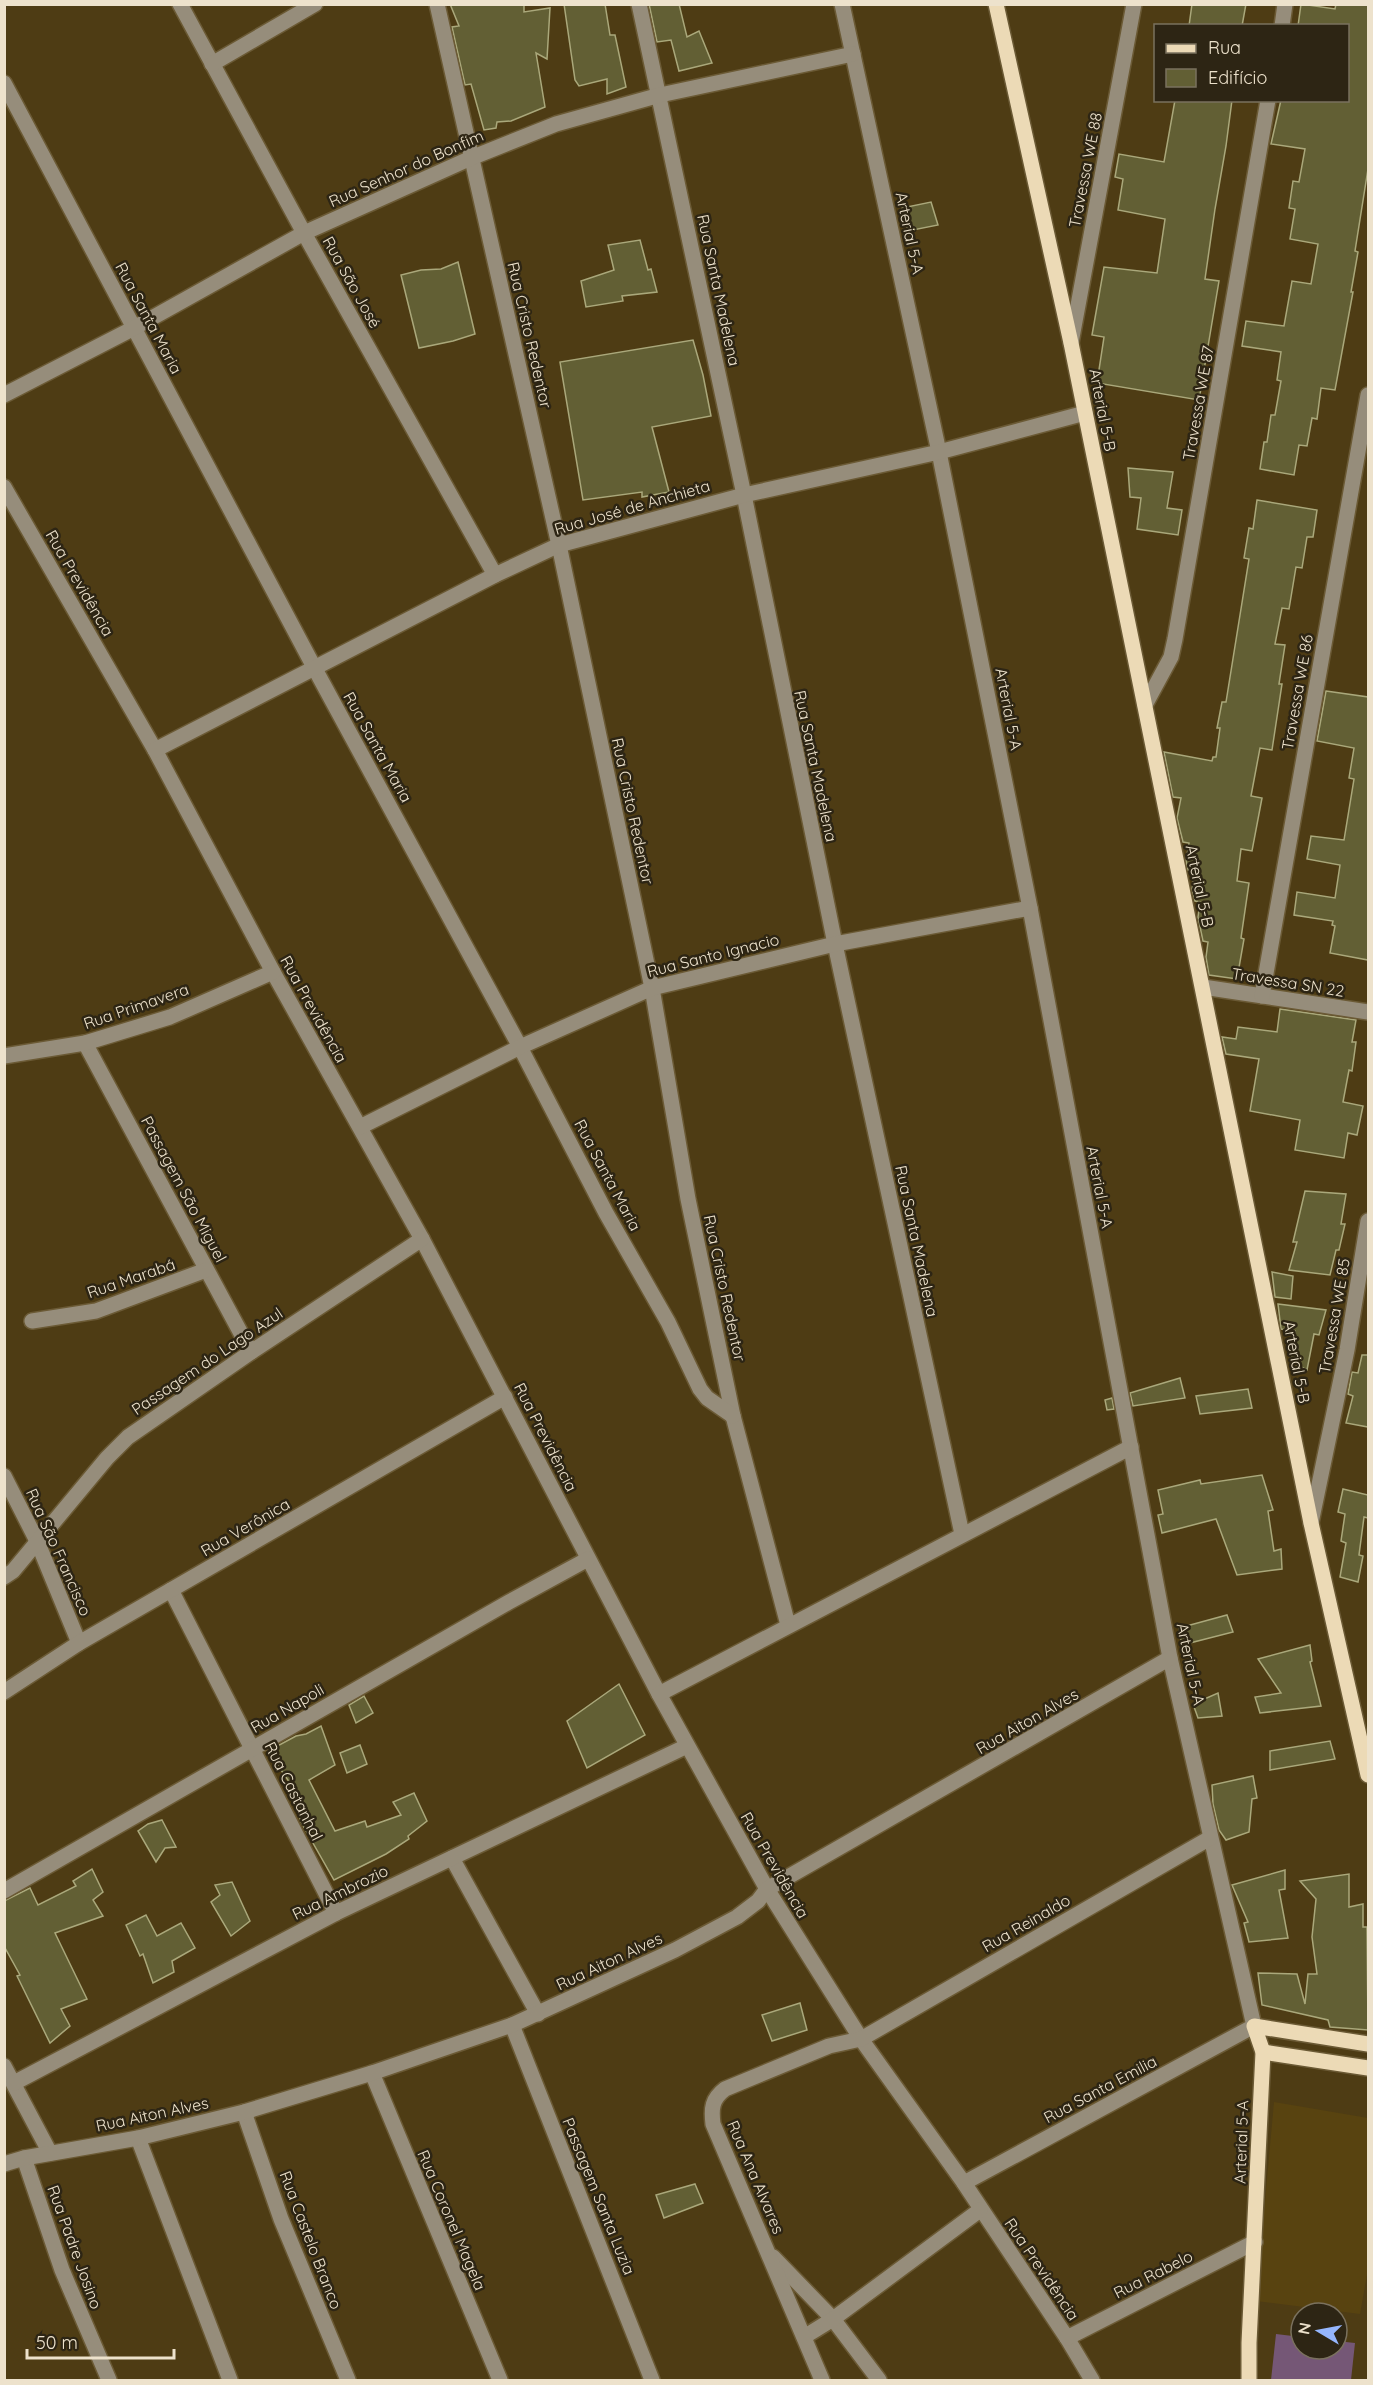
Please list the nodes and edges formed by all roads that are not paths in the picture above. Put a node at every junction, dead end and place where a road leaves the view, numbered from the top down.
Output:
1 (180, 4) edge
2 (315, 4) edge
3 (437, 4) edge
4 (639, 4) edge
5 (842, 4) edge
6 (996, 4) edge
7 (1134, 4) edge
8 (1286, 4) edge
9 (1282, 24) edge
10 (853, 54) junction
11 (212, 64) junction
12 (4, 83) edge
13 (660, 95) junction
14 (1268, 102) edge
15 (471, 158) junction
16 (304, 233) junction
17 (134, 328) junction
18 (1071, 343) junction
19 (4, 395) edge
20 (1368, 395) edge
21 (1085, 413) junction
22 (939, 452) junction
23 (4, 487) edge
24 (744, 495) junction
25 (559, 545) junction
26 (495, 575) junction
27 (315, 669) junction
28 (1145, 705) junction
29 (155, 750) junction
30 (1030, 908) junction
31 (835, 944) junction
32 (273, 972) junction
33 (1203, 987) junction
34 (652, 988) junction
35 (1262, 996) junction
36 (1368, 1012) edge
37 (85, 1043) junction
38 (520, 1047) junction
39 (4, 1056) edge
40 (360, 1127) junction
41 (1368, 1221) edge
42 (422, 1239) junction
43 (206, 1270) junction
44 (32, 1321) dead end
45 (251, 1352) junction
46 (505, 1397) junction
47 (734, 1416) junction
48 (1131, 1447) junction
49 (4, 1476) edge
50 (1311, 1523) junction
51 (962, 1534) junction
52 (37, 1540) junction
53 (588, 1559) junction
54 (4, 1577) edge
55 (171, 1590) junction
56 (788, 1625) junction
57 (79, 1643) junction
58 (1170, 1658) junction
59 (4, 1692) edge
60 (659, 1694) junction
61 (687, 1746) junction
62 (252, 1749) junction
63 (1368, 1775) edge
64 (1210, 1838) junction
65 (452, 1858) junction
66 (767, 1889) junction
67 (4, 1890) edge
68 (336, 1913) junction
69 (538, 2014) junction
70 (512, 2025) junction
71 (1254, 2026) junction
72 (861, 2039) junction
73 (1368, 2044) edge
74 (1263, 2052) junction
75 (4, 2066) edge
76 (1368, 2068) edge
77 (372, 2073) junction
78 (14, 2083) junction
79 (244, 2112) junction
80 (138, 2138) junction
81 (50, 2153) junction
82 (24, 2158) junction
83 (4, 2164) edge
84 (964, 2183) junction
85 (980, 2210) junction
86 (1255, 2242) junction
87 (767, 2250) junction
88 (833, 2319) junction
89 (804, 2337) junction
90 (1067, 2338) junction
91 (109, 2380) edge
92 (230, 2380) edge
93 (348, 2380) edge
94 (500, 2380) edge
95 (652, 2380) edge
96 (822, 2380) edge
97 (879, 2380) edge
98 (1092, 2380) edge
99 (1249, 2380) edge

1 - 11 street, Rua São José
2 - 11 street
3 - 15 street, Rua Cristo Redentor
4 - 13 street, Rua Santa Madelena
5 - 10 street, Arterial 5-A
6 - 18 main road, Arterial 5-B
7 - 18 street, Travessa WE 88
8 - 9 street
10 - 13 street, Rua Senhor do Bonfim
10 - 22 street, Arterial 5-A
11 - 16 street, Rua São José
12 - 17 street, Rua Santa Maria
13 - 15 street, Rua Senhor do Bonfim
13 - 24 street, Rua Santa Madelena
14 - 28 street, Travessa WE 87
15 - 16 street, Rua Senhor do Bonfim
15 - 25 street, Rua Cristo Redentor
16 - 17 street, Rua Senhor do Bonfim
16 - 26 street, Rua São José
17 - 19 street, Rua Senhor do Bonfim
17 - 27 street, Rua Santa Maria
18 - 21 main road, Arterial 5-B
20 - 35 street, Travessa WE 86
21 - 22 street, Rua José de Anchieta
21 - 28 main road, Arterial 5-B
22 - 24 street, Rua José de Anchieta
22 - 30 street, Arterial 5-A
23 - 29 street, Rua Previdência
24 - 25 street, Rua José de Anchieta
24 - 31 street, Rua Santa Madelena
25 - 26 street, Rua José de Anchieta
25 - 34 street, Rua Cristo Redentor
26 - 27 street, Rua José de Anchieta
27 - 29 street, Rua José de Anchieta
27 - 38 street, Rua Santa Maria
28 - 33 main road, Arterial 5-B
29 - 32 street, Rua Previdência
30 - 31 street, Rua Santo Ignacio
30 - 48 street, Arterial 5-A
31 - 34 street, Rua Santo Ignacio
31 - 51 street, Rua Santa Madelena
32 - 37 street, Rua Primavera
32 - 40 street, Rua Previdência
33 - 35 street, Travessa SN 22
33 - 50 main road, Arterial 5-B
34 - 38 street, Rua Santo Ignacio
34 - 47 street, Rua Cristo Redentor
35 - 36 street, Travessa SN 22
37 - 39 street, Rua Primavera
37 - 43 street, Passagem São Miguel
38 - 40 street, Rua Santo Ignacio
38 - 47 street, Rua Santa Maria
40 - 42 street, Rua Previdência
41 - 50 street, Travessa WE 85
42 - 45 street, Passagem do Lago Azul
42 - 46 street, Rua Previdência
43 - 44 street, Rua Marabá
43 - 45 street, Passagem São Miguel
45 - 52 street, Passagem do Lago Azul
46 - 53 street, Rua Previdência
46 - 55 street, Rua Verônica
47 - 56 street, Rua Cristo Redentor
48 - 51 street
48 - 58 street, Arterial 5-A
49 - 52 street, Rua São Francisco
50 - 63 main road, Arterial 5-B
51 - 56 street
52 - 54 street, Passagem do Lago Azul
52 - 57 street, Rua São Francisco
53 - 60 street, Rua Previdência
53 - 62 street, Rua Napoli
55 - 57 street, Rua Verônica
55 - 62 street, Rua Castanhal
56 - 60 street
57 - 59 street, Rua Verônica
58 - 64 street, Arterial 5-A
58 - 66 street, Rua Aiton Alves
60 - 61 street, Rua Previdência
61 - 65 street, Rua Ambrozio
61 - 66 street, Rua Previdência
62 - 67 street, Rua Napoli
62 - 68 street, Rua Castanhal
64 - 71 street, Arterial 5-A
64 - 72 street, Rua Reinaldo
65 - 68 street, Rua Ambrozio
65 - 69 street
66 - 69 street, Rua Aiton Alves
66 - 72 street, Rua Previdência
68 - 78 street, Rua Ambrozio
69 - 70 street, Rua Aiton Alves
70 - 77 street, Rua Aiton Alves
70 - 95 street, Passagem Santa Luzia
71 - 73 main road
71 - 74 main road, Arterial 5-A
71 - 84 street, Rua Santa Emilia
72 - 84 street, Rua Previdência
72 - 87 street, Rua Ana Alvares
74 - 76 main road
74 - 86 main road, Arterial 5-A
75 - 78 street
77 - 79 street, Rua Aiton Alves
77 - 94 street, Rua Coronel Magela
78 - 81 street
79 - 80 street, Rua Aiton Alves
79 - 93 street, Rua Castelo Branco
80 - 81 street, Rua Aiton Alves
80 - 92 street
81 - 82 street, Rua Aiton Alves
82 - 83 street, Rua Aiton Alves
82 - 91 street, Rua Padre Josino
84 - 85 street, Rua Previdência
85 - 88 street
85 - 90 street, Rua Previdência
86 - 90 street, Rua Rabelo
86 - 99 main road, Arterial 5-A
87 - 88 street
87 - 89 street, Rua Ana Alvares
88 - 89 street
88 - 97 street
89 - 96 street, Rua Ana Alvares
90 - 98 street, Rua Previdência

